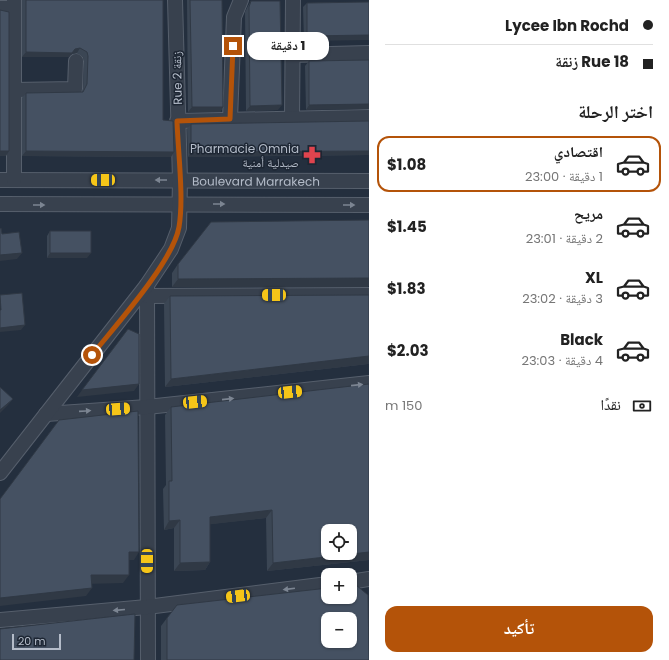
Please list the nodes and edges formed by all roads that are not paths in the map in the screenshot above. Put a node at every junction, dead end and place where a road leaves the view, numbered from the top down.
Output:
1 (176, 0) edge
2 (241, 0) edge
3 (292, 0) edge
4 (14, 4) edge
5 (0, 8) edge
6 (369, 53) edge
7 (291, 55) junction
8 (76, 62) dead end
9 (13, 90) junction
10 (369, 117) edge
11 (292, 118) junction
12 (230, 119) junction
13 (177, 121) junction
14 (0, 180) edge
15 (14, 180) junction
16 (180, 180) junction
17 (369, 181) edge
18 (0, 204) edge
19 (180, 204) junction
20 (369, 205) edge
21 (147, 291) junction
22 (369, 295) edge
23 (369, 384) edge
24 (147, 407) junction
25 (46, 414) junction
26 (0, 473) edge
27 (369, 579) edge
28 (357, 581) edge
29 (321, 585) edge
30 (147, 607) junction
31 (0, 620) edge
32 (148, 660) edge

1 - 13 street, Rue 2 زنقة
2 - 12 street
3 - 7 street
4 - 5 street
4 - 9 street
6 - 7 street
7 - 11 street
8 - 9 street
9 - 15 street
10 - 11 street
11 - 12 street
12 - 13 street
13 - 16 street, Rue 2 زنقة
14 - 15 street, Boulevard Marrakech
16 -> 15 street, Boulevard Marrakech
16 - 17 street, Boulevard Marrakech
16 - 19 street, Rue 2 زنقة
18 -> 19 street, Boulevard Marrakech
19 -> 20 street, Boulevard Marrakech
19 - 21 street, Rue 2 زنقة
21 - 22 street
21 - 24 street
21 - 25 street, Rue 2 زنقة
24 -> 23 street
25 -> 24 street
24 - 30 street
25 - 26 street, Rue 2 زنقة
27 - 28 street
29 -> 30 street
30 -> 31 street
30 - 32 street

